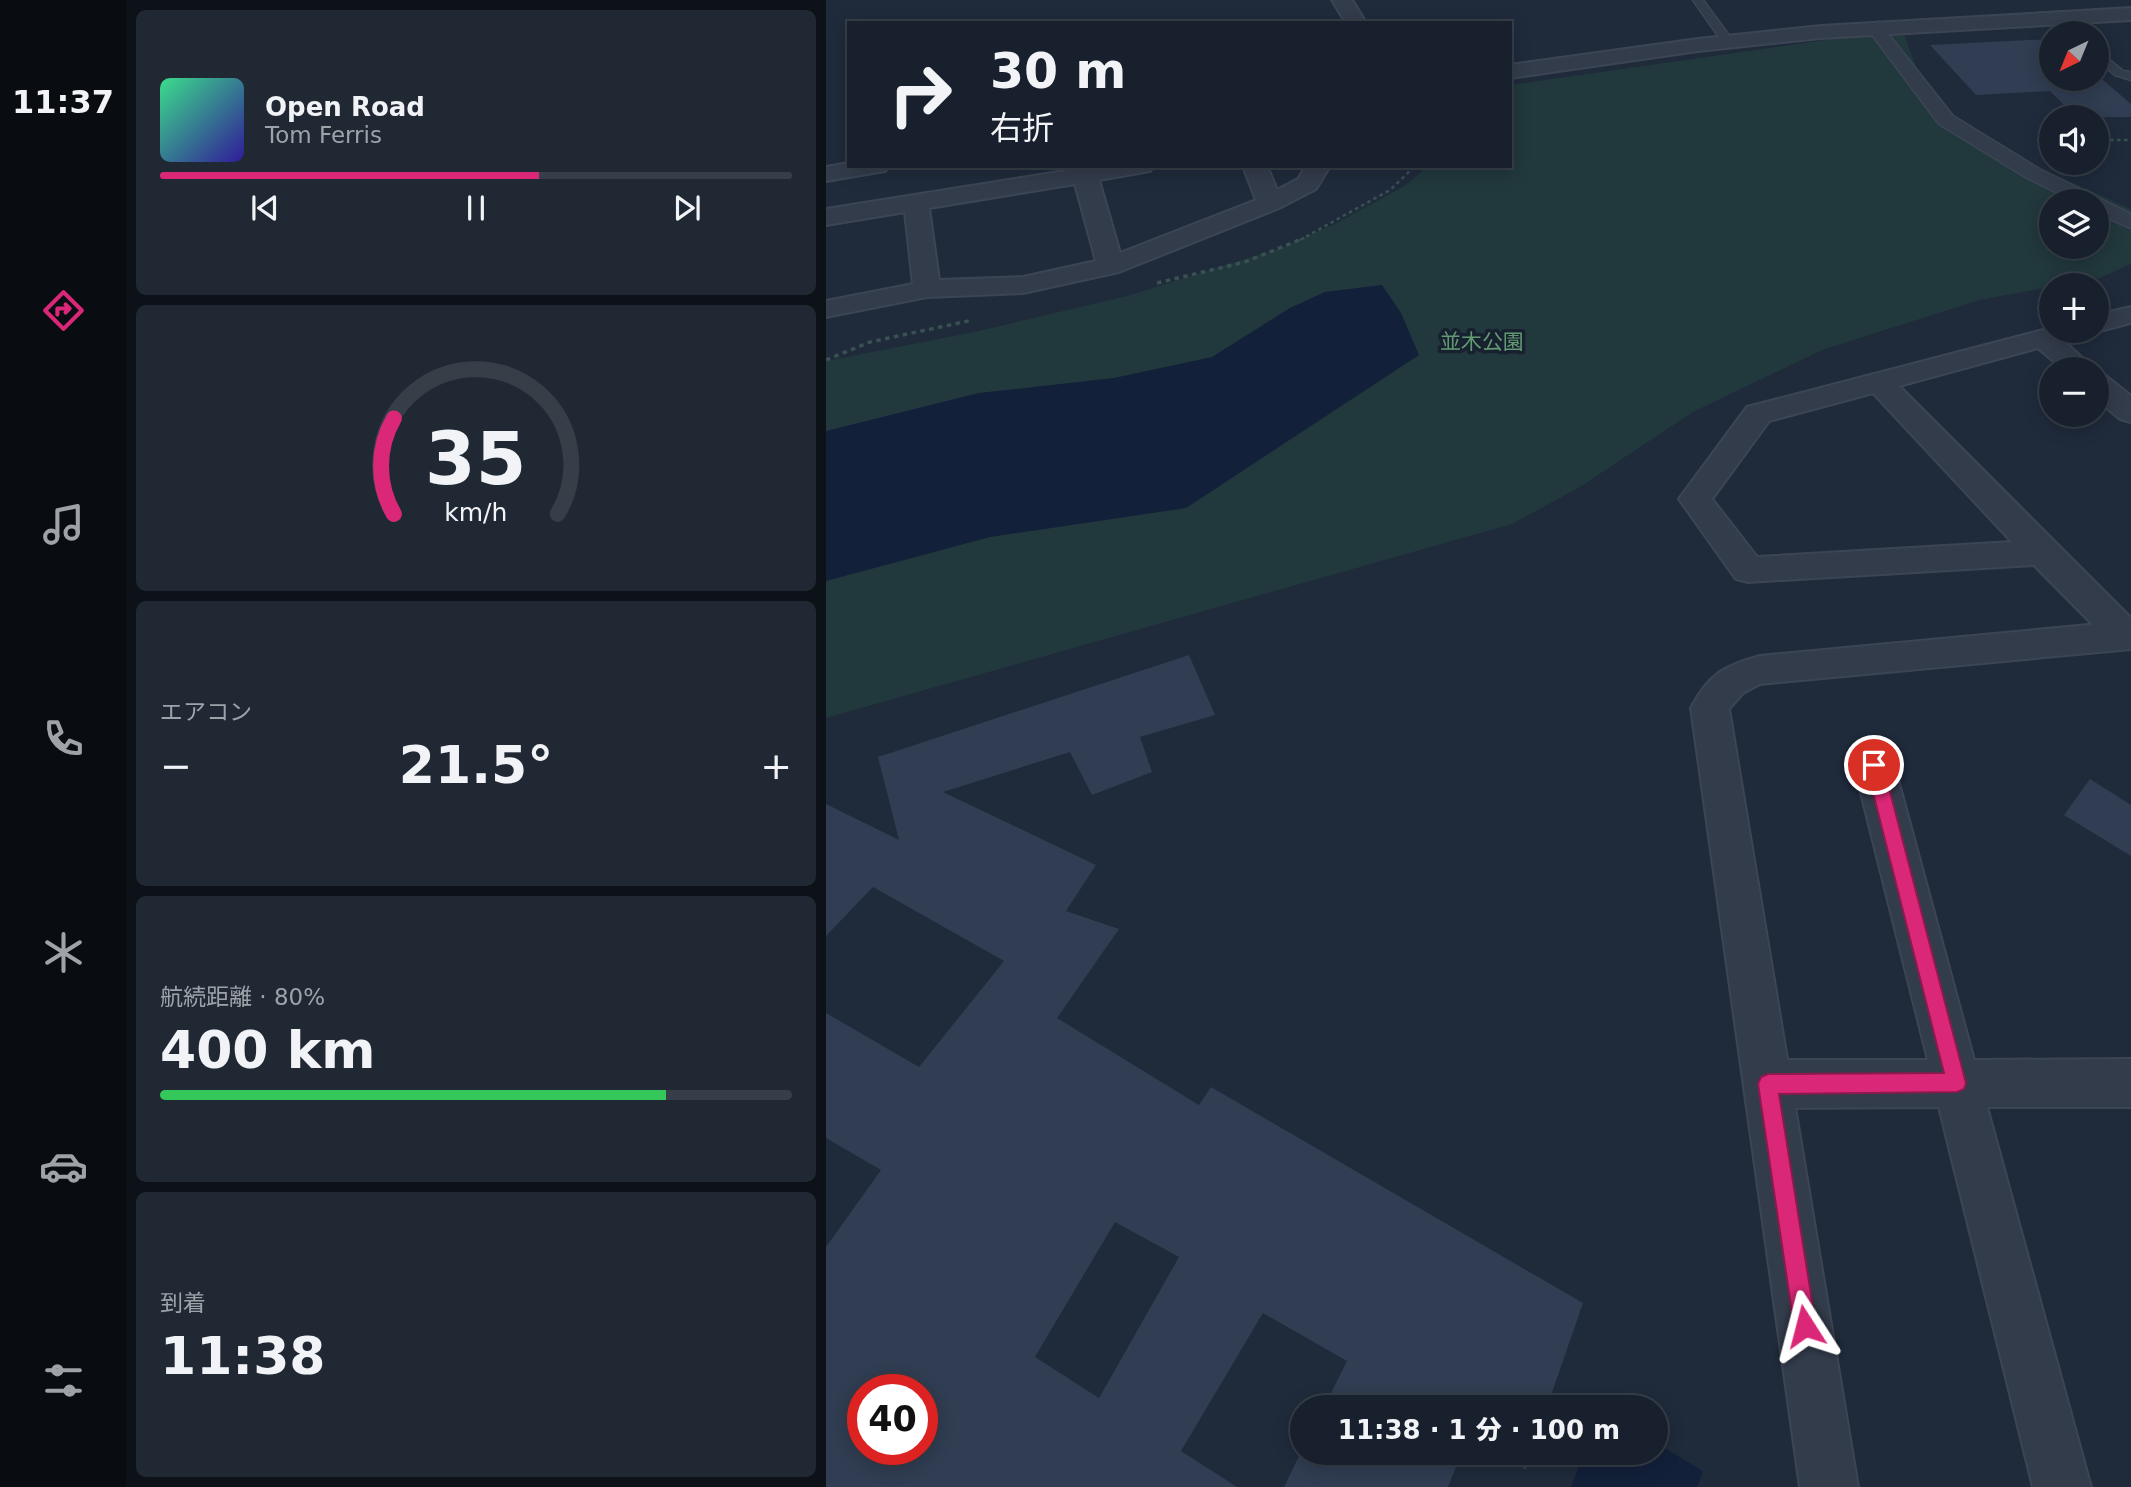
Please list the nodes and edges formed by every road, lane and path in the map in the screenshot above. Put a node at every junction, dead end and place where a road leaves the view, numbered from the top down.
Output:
1 (1342, 0) edge
2 (1698, 0) edge
3 (2131, 14) edge
4 (2060, 18) junction
5 (1355, 21) edge
6 (2063, 21) edge
7 (1878, 27) junction
8 (1727, 41) junction
9 (2109, 64) edge
10 (1512, 72) edge
11 (2131, 76) edge
12 (2131, 140) edge
13 (2109, 141) edge
14 (864, 168) edge
15 (1129, 168) edge
16 (1256, 168) edge
17 (1317, 168) edge
18 (826, 174) edge
19 (1085, 175) junction
20 (2065, 189) edge
21 (916, 202) junction
22 (1270, 203) junction
23 (2109, 211) edge
24 (826, 217) edge
25 (2131, 222) edge
26 (1110, 266) junction
27 (927, 289) junction
28 (826, 309) edge
29 (2131, 315) edge
30 (2109, 321) edge
31 (2039, 340) edge
32 (1879, 382) junction
33 (2109, 394) edge
34 (2131, 412) edge
35 (2042, 552) junction
36 (2129, 635) edge
37 (1874, 765) dead end
38 (1957, 1083) junction
39 (2131, 1083) edge
40 (1768, 1084) junction
41 (1829, 1487) edge
42 (2062, 1487) edge

1 - 5 street
2 - 8 lane
3 - 4 street
4 - 6 lane
4 - 7 street
7 - 8 street
7 - 20 street
8 - 10 street
9 - 11 lane
12 - 13 path
14 - 18 street
15 - 19 street
16 - 22 street
17 - 22 street
19 - 21 street
19 - 26 street
21 - 24 street
21 - 27 street
22 - 26 street
23 - 25 street
26 - 27 street
27 - 28 street
29 - 30 street
31 - 32 street
32 - 35 street
32 - 35 street
33 - 34 street
35 - 36 street
36 - 40 street
37 - 38 street
38 - 39 street
38 - 40 street
38 - 42 street
40 - 41 street

